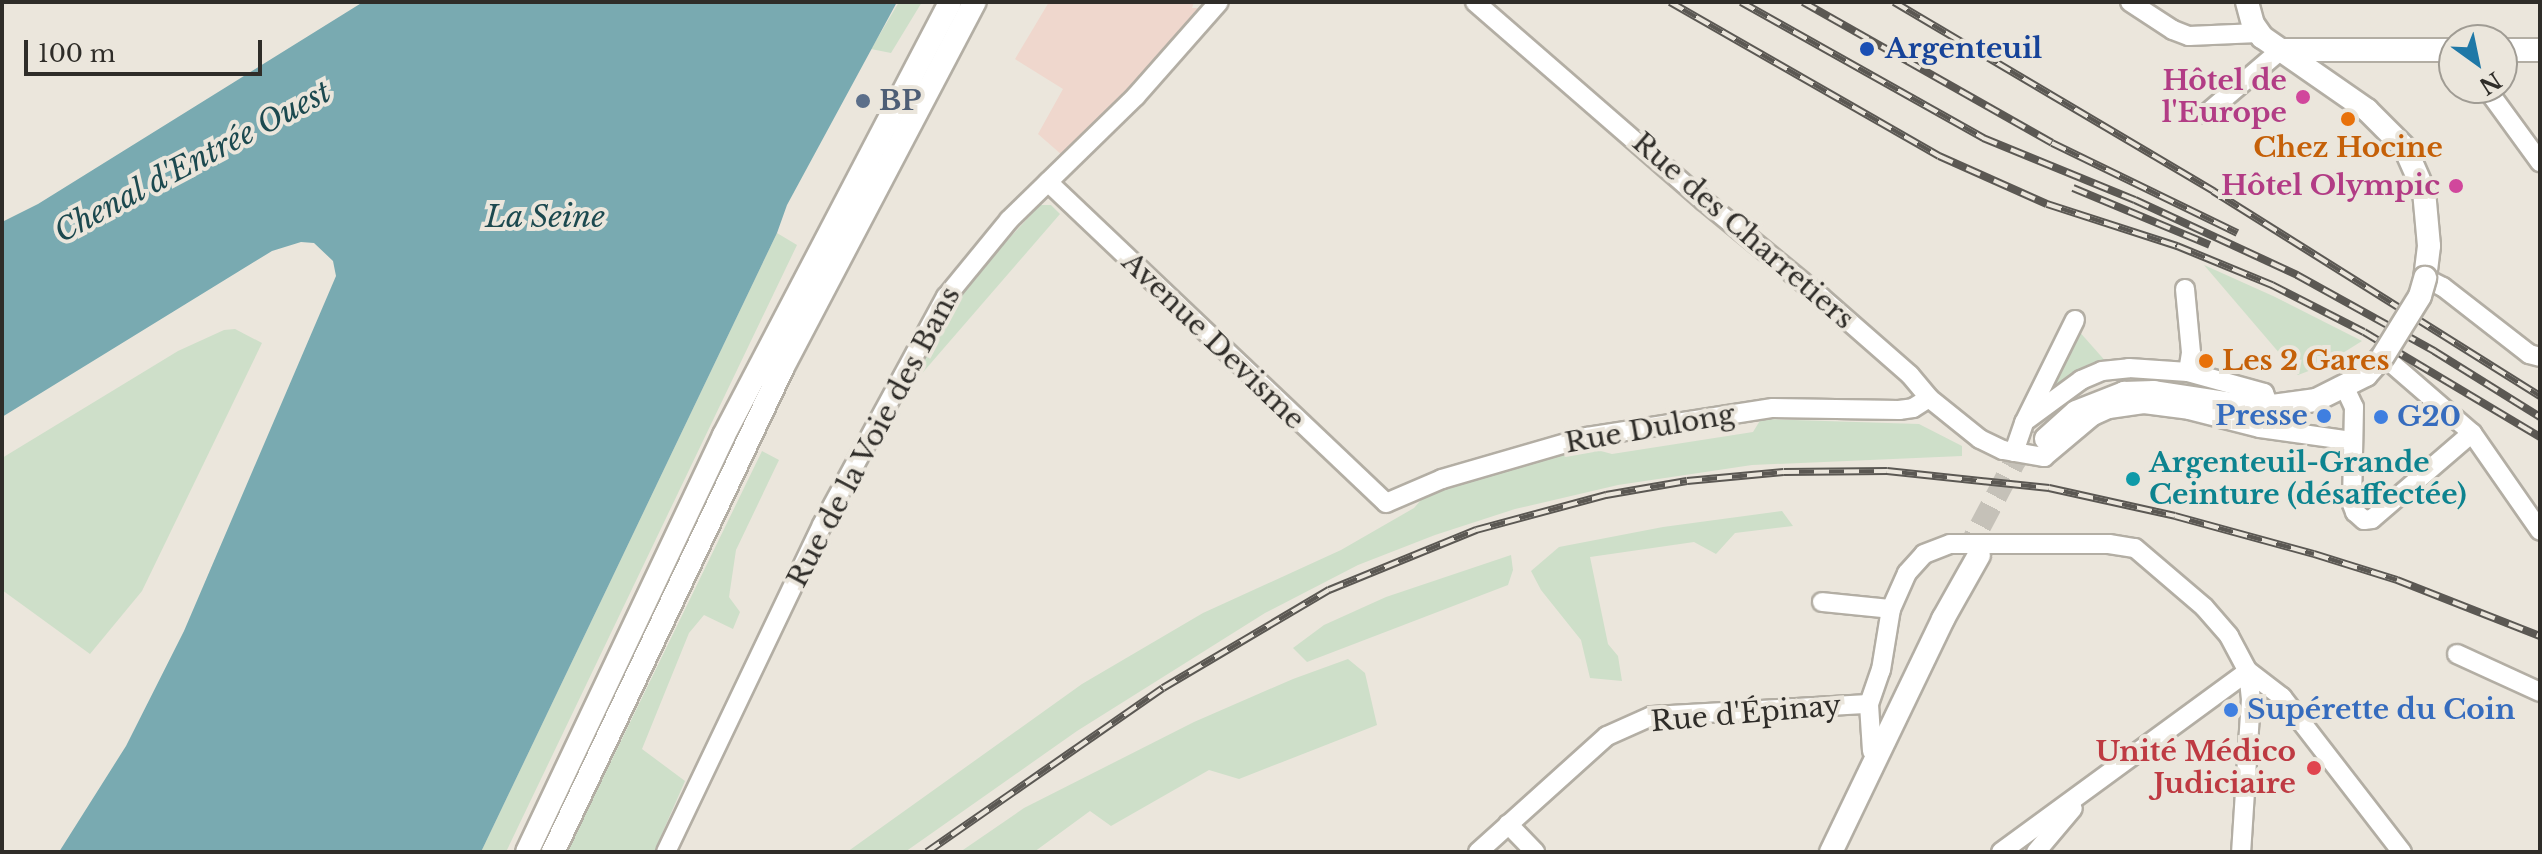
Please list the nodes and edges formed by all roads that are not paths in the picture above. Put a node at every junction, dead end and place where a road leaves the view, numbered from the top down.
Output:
1 (950, 2) edge
2 (975, 2) edge
3 (1219, 2) edge
4 (1475, 2) edge
5 (2130, 2) edge
6 (2247, 2) edge
7 (2258, 33) junction
8 (2344, 48) junction
9 (2281, 50) junction
10 (2438, 50) edge
11 (2518, 50) edge
12 (2540, 50) edge
13 (2326, 80) junction
14 (2498, 104) edge
15 (2206, 114) dead end
16 (2540, 162) edge
17 (1048, 182) junction
18 (2425, 278) junction
19 (2185, 289) dead end
20 (2075, 320) dead end
21 (2383, 356) junction
22 (2540, 357) edge
23 (2188, 372) junction
24 (2345, 388) junction
25 (1929, 398) junction
26 (2268, 403) junction
27 (2302, 403) junction
28 (2038, 430) junction
29 (2472, 433) junction
30 (2353, 441) junction
31 (2014, 452) junction
32 (1378, 499) joint
33 (2540, 531) edge
34 (1822, 602) dead end
35 (1891, 609) junction
36 (2457, 654) dead end
37 (2248, 671) junction
38 (2540, 692) edge
39 (1869, 704) junction
40 (1872, 751) junction
41 (2089, 788) junction
42 (1856, 796) junction
43 (1508, 824) junction
44 (527, 852) edge
45 (553, 852) edge
46 (666, 852) edge
47 (1478, 852) edge
48 (1535, 852) edge
49 (1831, 852) edge
50 (2001, 852) edge
51 (2036, 852) edge
52 (2241, 852) edge
53 (2402, 852) edge

1 - 44 main road
2 - 45 main road
3 - 17 street, Rue de la Voie des Bans
4 - 25 street, Rue des Charretiers
5 - 7 street
6 - 7 main road
7 - 9 main road
8 - 9 main road
8 - 10 main road
8 - 13 main road
9 - 13 main road
9 - 15 street
11 - 12 main road
13 - 18 main road
14 - 16 street
17 - 32 street, Avenue Devisme
17 - 46 street, Rue de la Voie des Bans
18 - 21 main road, bridge
18 - 22 street
19 - 23 street
20 - 28 street
21 - 24 main road
21 - 29 street
23 - 26 street
23 - 28 street
24 - 27 main road
24 - 30 street
25 - 31 street, Rue des Charretiers
25 - 32 street, Rue Dulong
26 - 27 main road
26 - 28 main road
27 - 28 main road
28 - 31 street
29 - 30 street
29 - 33 street
30 - 31 street
34 - 35 street
35 - 37 street
35 - 39 street
36 - 38 street
37 - 41 street
37 - 52 street
37 - 53 street
39 - 40 street
39 - 43 street, Rue d'Épinay
40 - 42 main road
40 - 42 main road
41 - 50 street
41 - 51 street
42 - 49 main road
43 - 47 street, Rue d'Épinay
43 - 48 street

